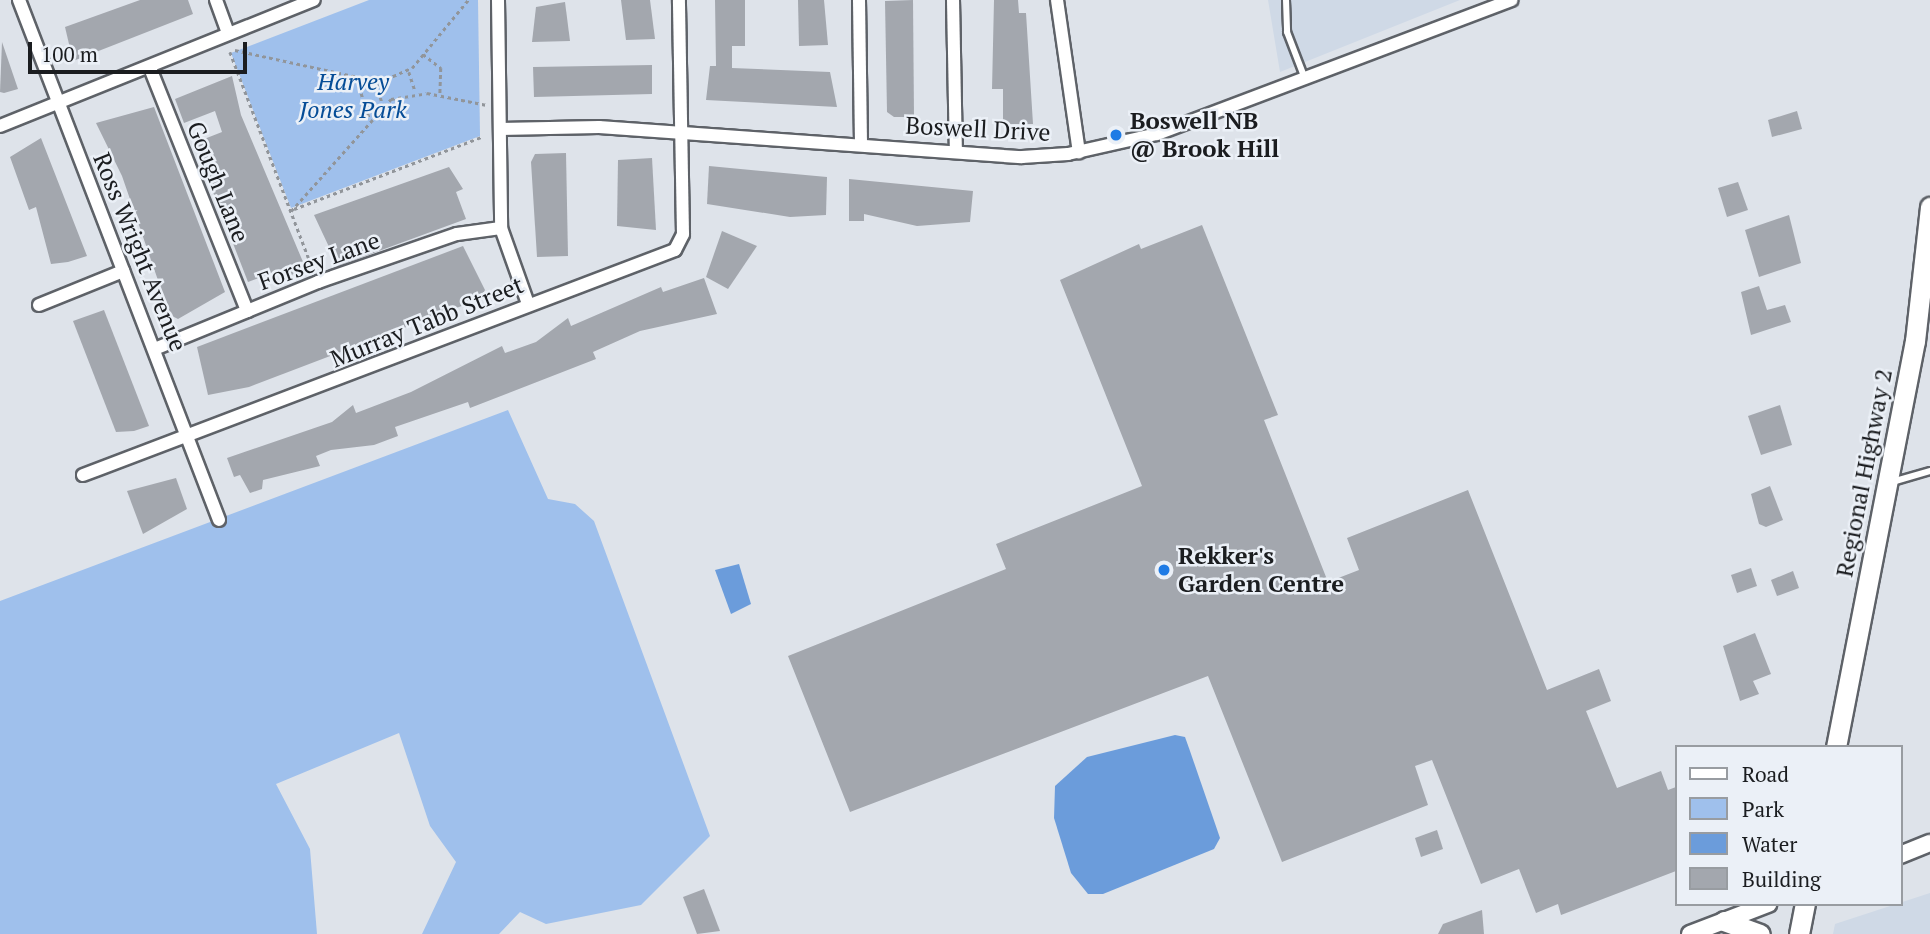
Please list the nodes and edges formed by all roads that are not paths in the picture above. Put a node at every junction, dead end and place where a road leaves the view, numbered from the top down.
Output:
1 (19, 0) edge
2 (216, 0) edge
3 (314, 0) edge
4 (498, 0) edge
5 (679, 0) edge
6 (859, 0) edge
7 (953, 0) edge
8 (1057, 0) edge
9 (1286, 0) edge
10 (1511, 0) edge
11 (229, 33) junction
12 (149, 68) junction
13 (1306, 82) junction
14 (60, 102) junction
15 (0, 125) edge
16 (500, 129) junction
17 (681, 134) junction
18 (861, 144) junction
19 (956, 152) junction
20 (1079, 152) junction
21 (1930, 207) edge
22 (501, 228) junction
23 (123, 271) junction
24 (528, 304) junction
25 (39, 305) dead end
26 (247, 311) junction
27 (157, 348) junction
28 (188, 438) junction
29 (1930, 471) edge
30 (83, 475) dead end
31 (1887, 484) junction
32 (219, 520) dead end
33 (1836, 745) edge
34 (1930, 843) edge
35 (1902, 854) edge
36 (1763, 906) edge
37 (1805, 906) edge
38 (1724, 921) junction
39 (1690, 934) edge
40 (1759, 934) edge
41 (1799, 934) edge

1 - 14 street, Ross Wright Avenue
2 - 11 street
3 - 11 street
4 - 16 street
5 - 17 street, Murray Tabb Street
6 - 18 street
7 - 19 street
8 - 20 street
9 - 13 lane
10 - 13 street, Boswell Drive
11 - 12 street
12 - 14 street
12 - 26 street, Gough Lane
13 - 20 street, Boswell Drive
14 - 15 street
14 - 23 street, Ross Wright Avenue
16 - 17 street, Boswell Drive
16 - 22 street
17 - 18 street, Boswell Drive
17 - 24 street, Murray Tabb Street
18 - 19 street, Boswell Drive
19 - 20 street, Boswell Drive
21 - 31 main road, Regional Highway 2
22 - 24 street
22 - 26 street, Forsey Lane
23 - 25 street
23 - 27 street, Ross Wright Avenue
24 - 28 street, Murray Tabb Street
26 - 27 street, Forsey Lane
27 - 28 street, Ross Wright Avenue
28 - 30 street, Murray Tabb Street
28 - 32 street, Ross Wright Avenue
29 - 31 lane
31 - 33 main road, Regional Highway 2
34 - 35 street
36 - 38 street
37 - 41 main road
38 - 39 street
38 - 40 main road

